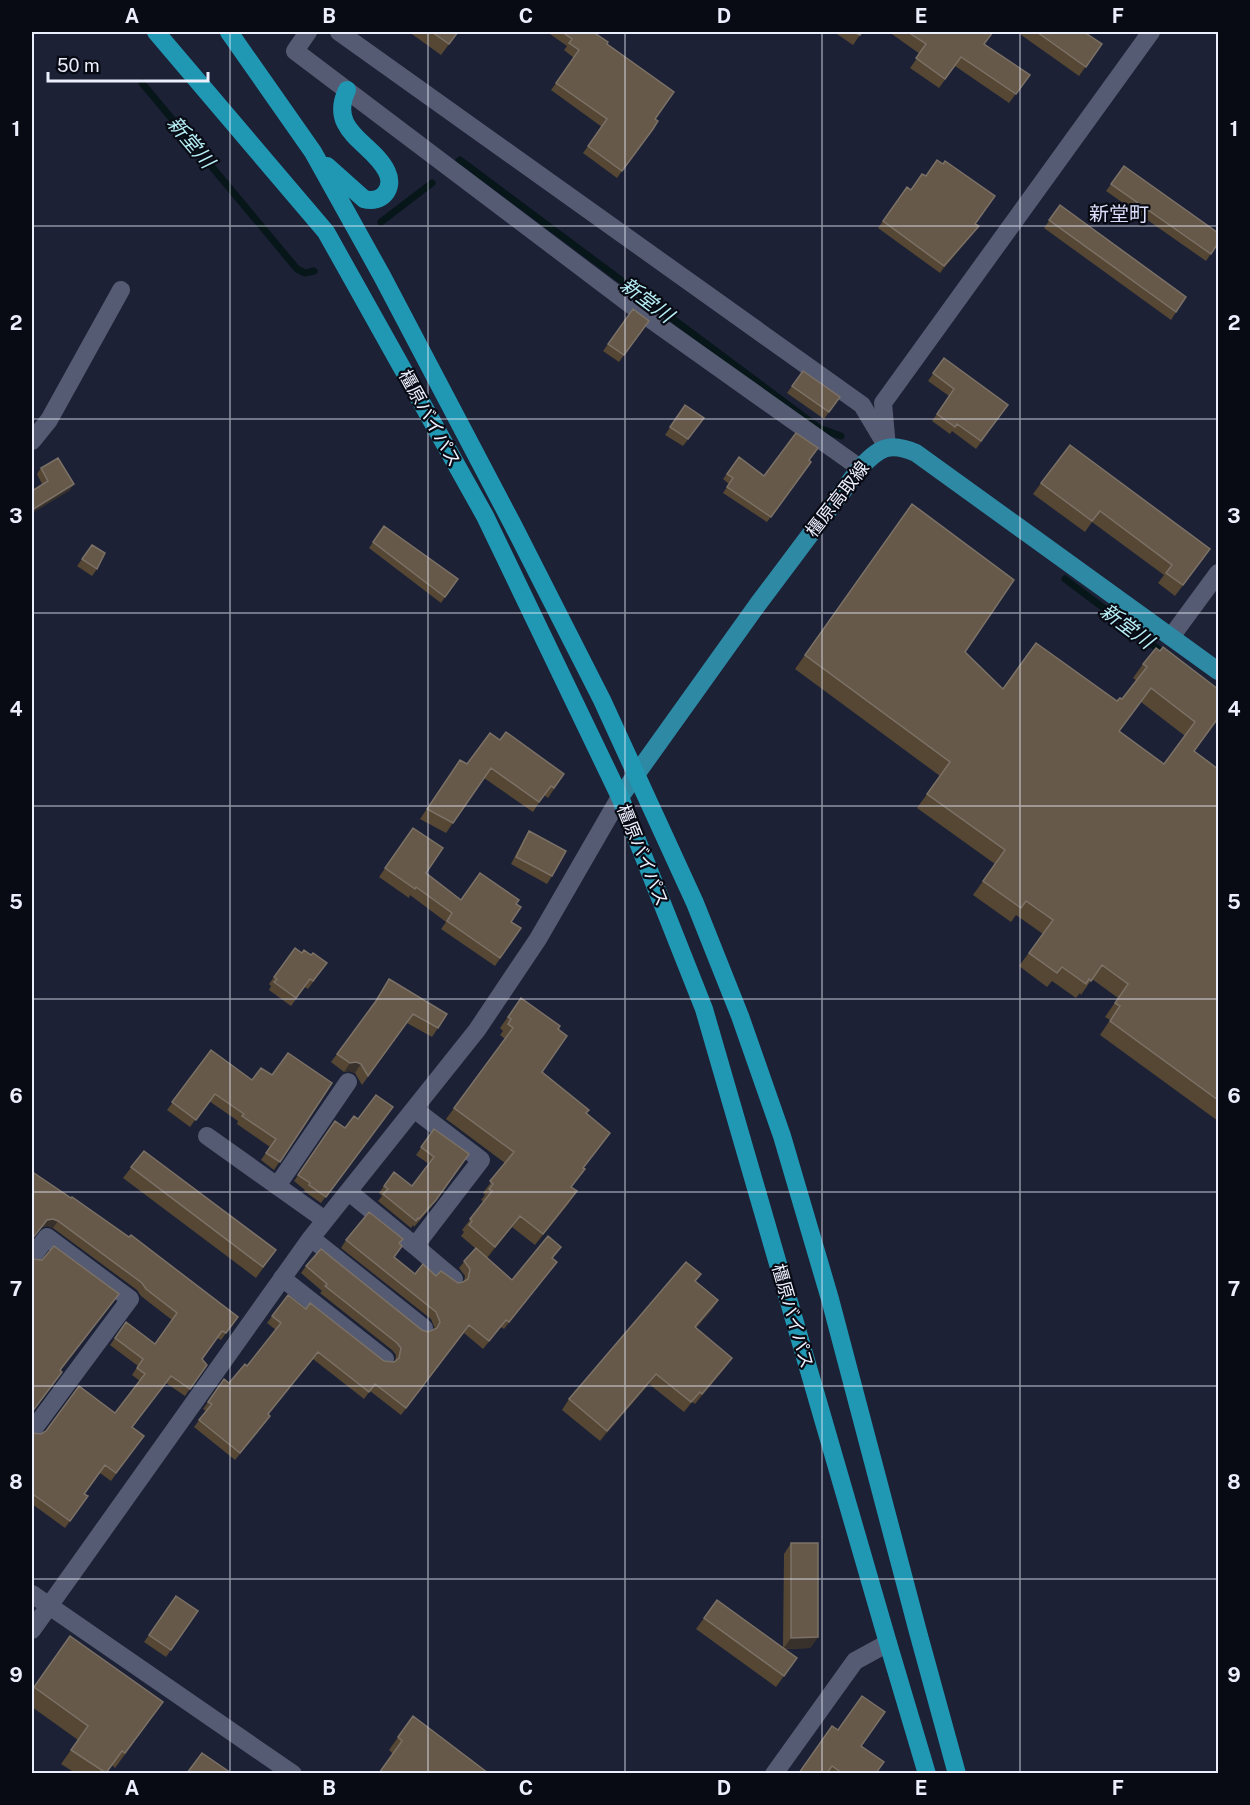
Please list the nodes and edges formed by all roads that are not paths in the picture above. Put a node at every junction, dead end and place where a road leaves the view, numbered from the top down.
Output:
1 (141, 32) edge
2 (156, 32) edge
3 (229, 32) edge
4 (308, 32) edge
5 (339, 32) edge
6 (1151, 32) edge
7 (168, 46) junction
8 (347, 90) junction
9 (313, 152) junction
10 (121, 290) dead end
11 (32, 441) edge
12 (887, 447) junction
13 (860, 468) junction
14 (1218, 573) edge
15 (1171, 637) junction
16 (1218, 671) edge
17 (636, 774) junction
18 (620, 797) junction
19 (348, 1082) dead end
20 (414, 1109) junction
21 (207, 1136) dead end
22 (276, 1186) junction
23 (349, 1192) junction
24 (325, 1220) junction
25 (311, 1238) junction
26 (415, 1245) junction
27 (32, 1257) edge
28 (282, 1278) junction
29 (454, 1279) edge
30 (424, 1328) edge
31 (385, 1359) edge
32 (32, 1431) edge
33 (32, 1594) edge
34 (49, 1606) junction
35 (32, 1629) edge
36 (888, 1643) junction
37 (293, 1773) edge
38 (774, 1773) edge
39 (927, 1773) edge
40 (957, 1773) edge

1 - 7 highway
2 - 7 highway, 橿原バイパス
3 - 9 highway, 橿原バイパス
4 - 8 street
5 - 12 street
6 - 12 street
7 - 18 highway, 橿原バイパス
8 - 9 highway
8 - 13 street
9 - 17 highway, 橿原バイパス
10 - 11 street
12 - 13 main road, 橿原高取線
12 - 15 main road
13 - 17 main road, 橿原高取線
14 - 15 street
15 - 16 main road
17 - 18 main road, 橿原高取線
17 - 40 highway, 橿原バイパス
18 - 20 street
18 - 36 highway, 橿原バイパス
19 - 22 street
20 - 23 street
20 - 26 street
21 - 22 street
22 - 24 street
23 - 24 street
23 - 26 street
24 - 25 street
25 - 28 street
25 - 30 street
26 - 29 street
27 - 32 street
28 - 31 street
28 - 34 street
33 - 34 street
34 - 35 street
34 - 37 street
36 - 38 street
36 - 39 highway, 橿原バイパス

